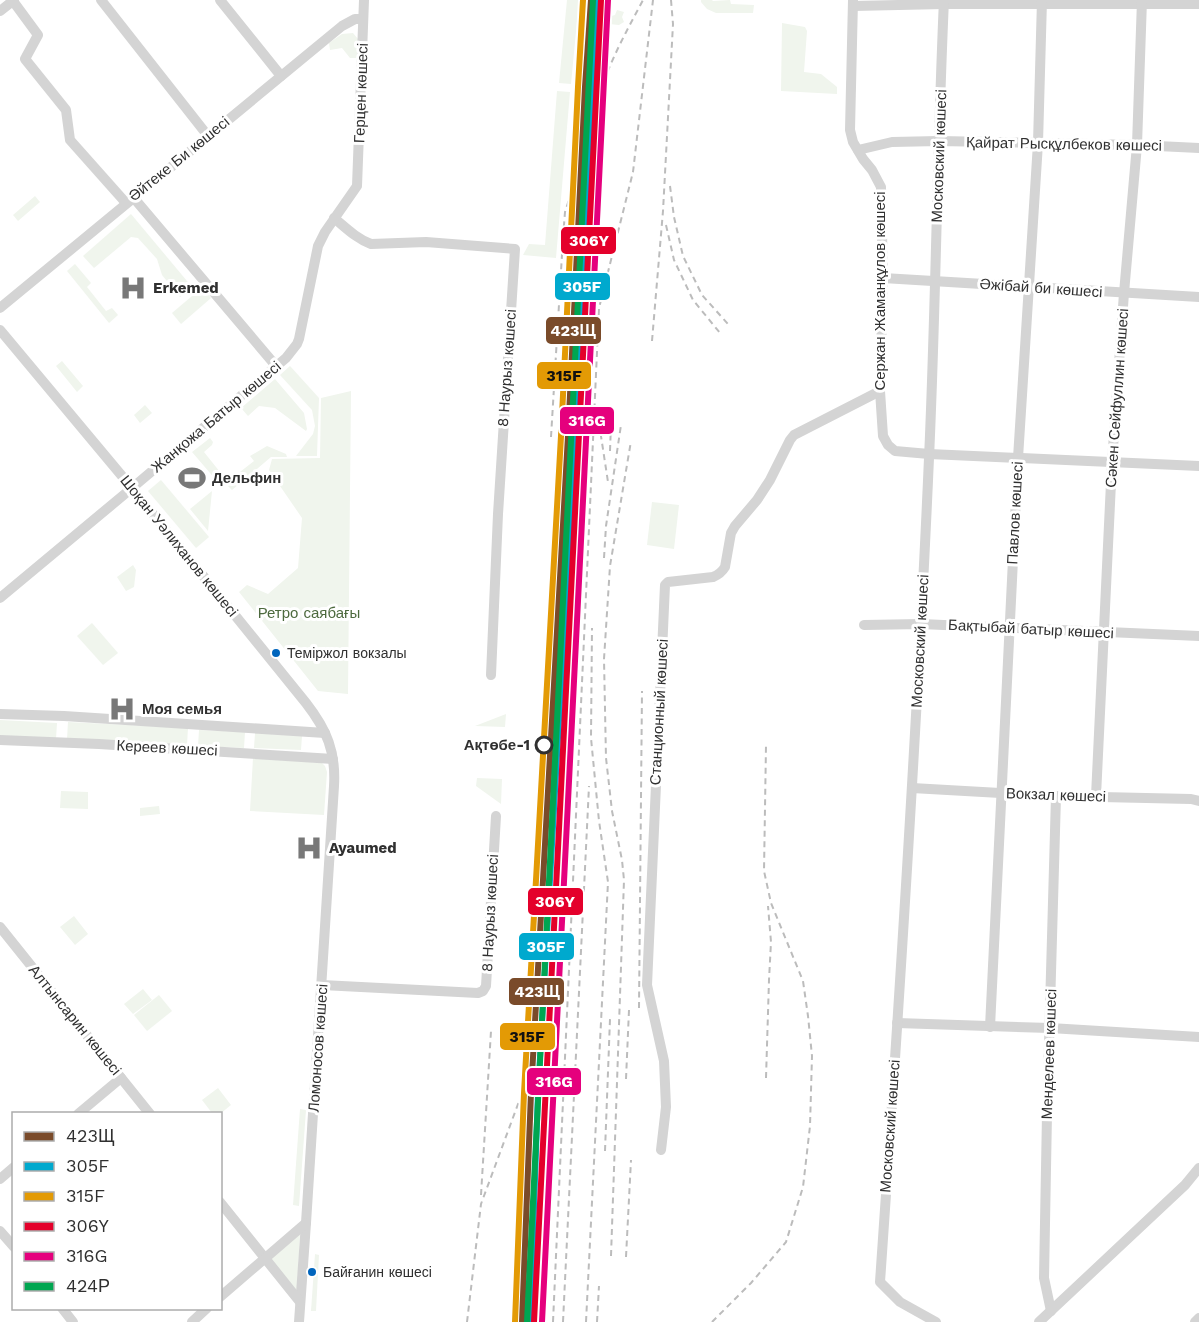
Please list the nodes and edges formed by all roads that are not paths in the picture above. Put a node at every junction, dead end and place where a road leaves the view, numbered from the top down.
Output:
1 (14, 0) edge
2 (101, 0) edge
3 (220, 0) edge
4 (364, 0) edge
5 (944, 2) edge
6 (1042, 2) edge
7 (1142, 2) edge
8 (853, 3) edge
9 (1199, 4) edge
10 (0, 11) edge
11 (363, 19) junction
12 (281, 76) junction
13 (208, 135) junction
14 (939, 141) junction
15 (1038, 143) junction
16 (1137, 145) junction
17 (1199, 148) edge
18 (858, 150) junction
19 (357, 186) joint
20 (129, 200) junction
21 (334, 218) junction
22 (883, 278) junction
23 (936, 281) junction
24 (1028, 287) junction
25 (1124, 293) junction
26 (1199, 297) edge
27 (0, 308) edge
28 (0, 330) edge
29 (276, 366) junction
30 (880, 391) junction
31 (929, 454) junction
32 (1018, 458) junction
33 (1112, 462) junction
34 (1199, 466) edge
35 (132, 488) junction
36 (0, 598) edge
37 (921, 624) junction
38 (864, 625) dead end
39 (1010, 628) junction
40 (1103, 632) junction
41 (1199, 636) edge
42 (491, 675) dead end
43 (0, 714) edge
44 (325, 733) junction
45 (0, 740) edge
46 (333, 759) junction
47 (334, 774) joint
48 (912, 788) junction
49 (1002, 794) junction
50 (1056, 796) junction
51 (1096, 796) junction
52 (1199, 801) edge
53 (496, 816) dead end
54 (0, 927) edge
55 (322, 985) junction
56 (897, 1023) junction
57 (990, 1027) junction
58 (1050, 1028) junction
59 (1199, 1037) edge
60 (121, 1078) junction
61 (79, 1112) edge
62 (149, 1112) edge
63 (661, 1150) dead end
64 (1199, 1168) edge
65 (12, 1169) edge
66 (0, 1179) edge
67 (222, 1204) edge
68 (306, 1223) junction
69 (0, 1231) edge
70 (12, 1245) edge
71 (266, 1258) junction
72 (222, 1295) edge
73 (300, 1302) junction
74 (64, 1310) edge
75 (205, 1310) edge
76 (1051, 1311) junction
77 (1199, 1318) edge
78 (73, 1322) edge
79 (192, 1322) edge
80 (298, 1322) edge
81 (936, 1322) edge
82 (1039, 1322) edge
83 (1195, 1322) edge

1 - 10 street
1 - 20 street
2 - 13 street
3 - 12 street
4 - 11 street, Герцен көшесі
5 - 6 street
5 - 8 street
5 - 14 street, Московский көшесі
6 - 7 street
6 - 15 street, Павлов көшесі
7 - 9 street
7 - 16 street, Сәкен Сейфуллин көшесі
8 - 18 street, Сержан Жаманқұлов көшесі
11 - 12 street, Әйтеке Би көшесі
11 - 19 street, Герцен көшесі
12 - 13 street, Әйтеке Би көшесі
13 - 20 street, Әйтеке Би көшесі
14 - 15 street, Қайрат Рысқұлбеков көшесі
14 - 18 street, Қайрат Рысқұлбеков көшесі
14 - 23 street, Московский көшесі
15 - 16 street, Қайрат Рысқұлбеков көшесі
15 - 24 street, Павлов көшесі
16 - 17 street, Қайрат Рысқұлбеков көшесі
16 - 25 street, Сәкен Сейфуллин көшесі
18 - 22 street, Сержан Жаманқұлов көшесі
19 - 21 street, Жанқожа Батыр көшесі
20 - 27 street, Әйтеке Би көшесі
20 - 29 street
21 - 29 street, Жанқожа Батыр көшесі
21 - 42 street, 8 Наурыз көшесі
22 - 23 street, Әжібай би көшесі
22 - 30 street, Сержан Жаманқұлов көшесі
23 - 24 street, Әжібай би көшесі
23 - 31 street, Московский көшесі
24 - 25 street, Әжібай би көшесі
24 - 32 street, Павлов көшесі
25 - 26 street, Әжібай би көшесі
25 - 33 street, Сәкен Сейфуллин көшесі
28 - 35 street, Шоқан Уәлиханов көшесі
29 - 35 street, Жанқожа Батыр көшесі
30 - 31 street, Сержан Жаманқұлов көшесі
30 - 63 street, Станционный көшесі
31 - 32 street
31 - 37 street, Московский көшесі
32 - 33 street
32 - 39 street, Павлов көшесі
33 - 34 street
33 - 40 street, Сәкен Сейфуллин көшесі
35 - 36 street, Жанқожа Батыр көшесі
35 - 44 street, Шоқан Уәлиханов көшесі
37 - 38 street, Бақтыбай батыр көшесі
37 - 39 street, Бақтыбай батыр көшесі
37 - 48 street, Московский көшесі
39 - 40 street, Бақтыбай батыр көшесі
39 - 49 street, Павлов көшесі
40 - 41 street, Бақтыбай батыр көшесі
40 - 51 street, Сәкен Сейфуллин көшесі
43 - 44 street, Кереев көшесі
44 - 46 street, Шоқан Уәлиханов көшесі
45 - 46 street, Кереев көшесі
46 - 47 street, Шоқан Уәлиханов көшесі
47 - 55 street, Ломоносов көшесі
48 - 49 street, Вокзал көшесі
48 - 56 street, Московский көшесі
49 - 50 street, Вокзал көшесі
49 - 57 street, Павлов көшесі
50 - 51 street, Вокзал көшесі
50 - 58 street, Менделеев көшесі
51 - 52 street, Вокзал көшесі
53 - 55 street, 8 Наурыз көшесі
54 - 60 street, Алтынсарин көшесі
55 - 68 street, Ломоносов көшесі
56 - 57 street
56 - 81 street, Московский көшесі
57 - 58 street
58 - 59 street
58 - 76 street, Менделеев көшесі
60 - 61 street
60 - 62 street, Алтынсарин көшесі
64 - 76 street
65 - 66 street
67 - 71 street
68 - 71 street
68 - 73 street, Ломоносов көшесі
69 - 70 street
71 - 72 street
71 - 73 street
73 - 80 street, Ломоносов көшесі
74 - 78 street
75 - 79 street
76 - 82 street
77 - 83 street

